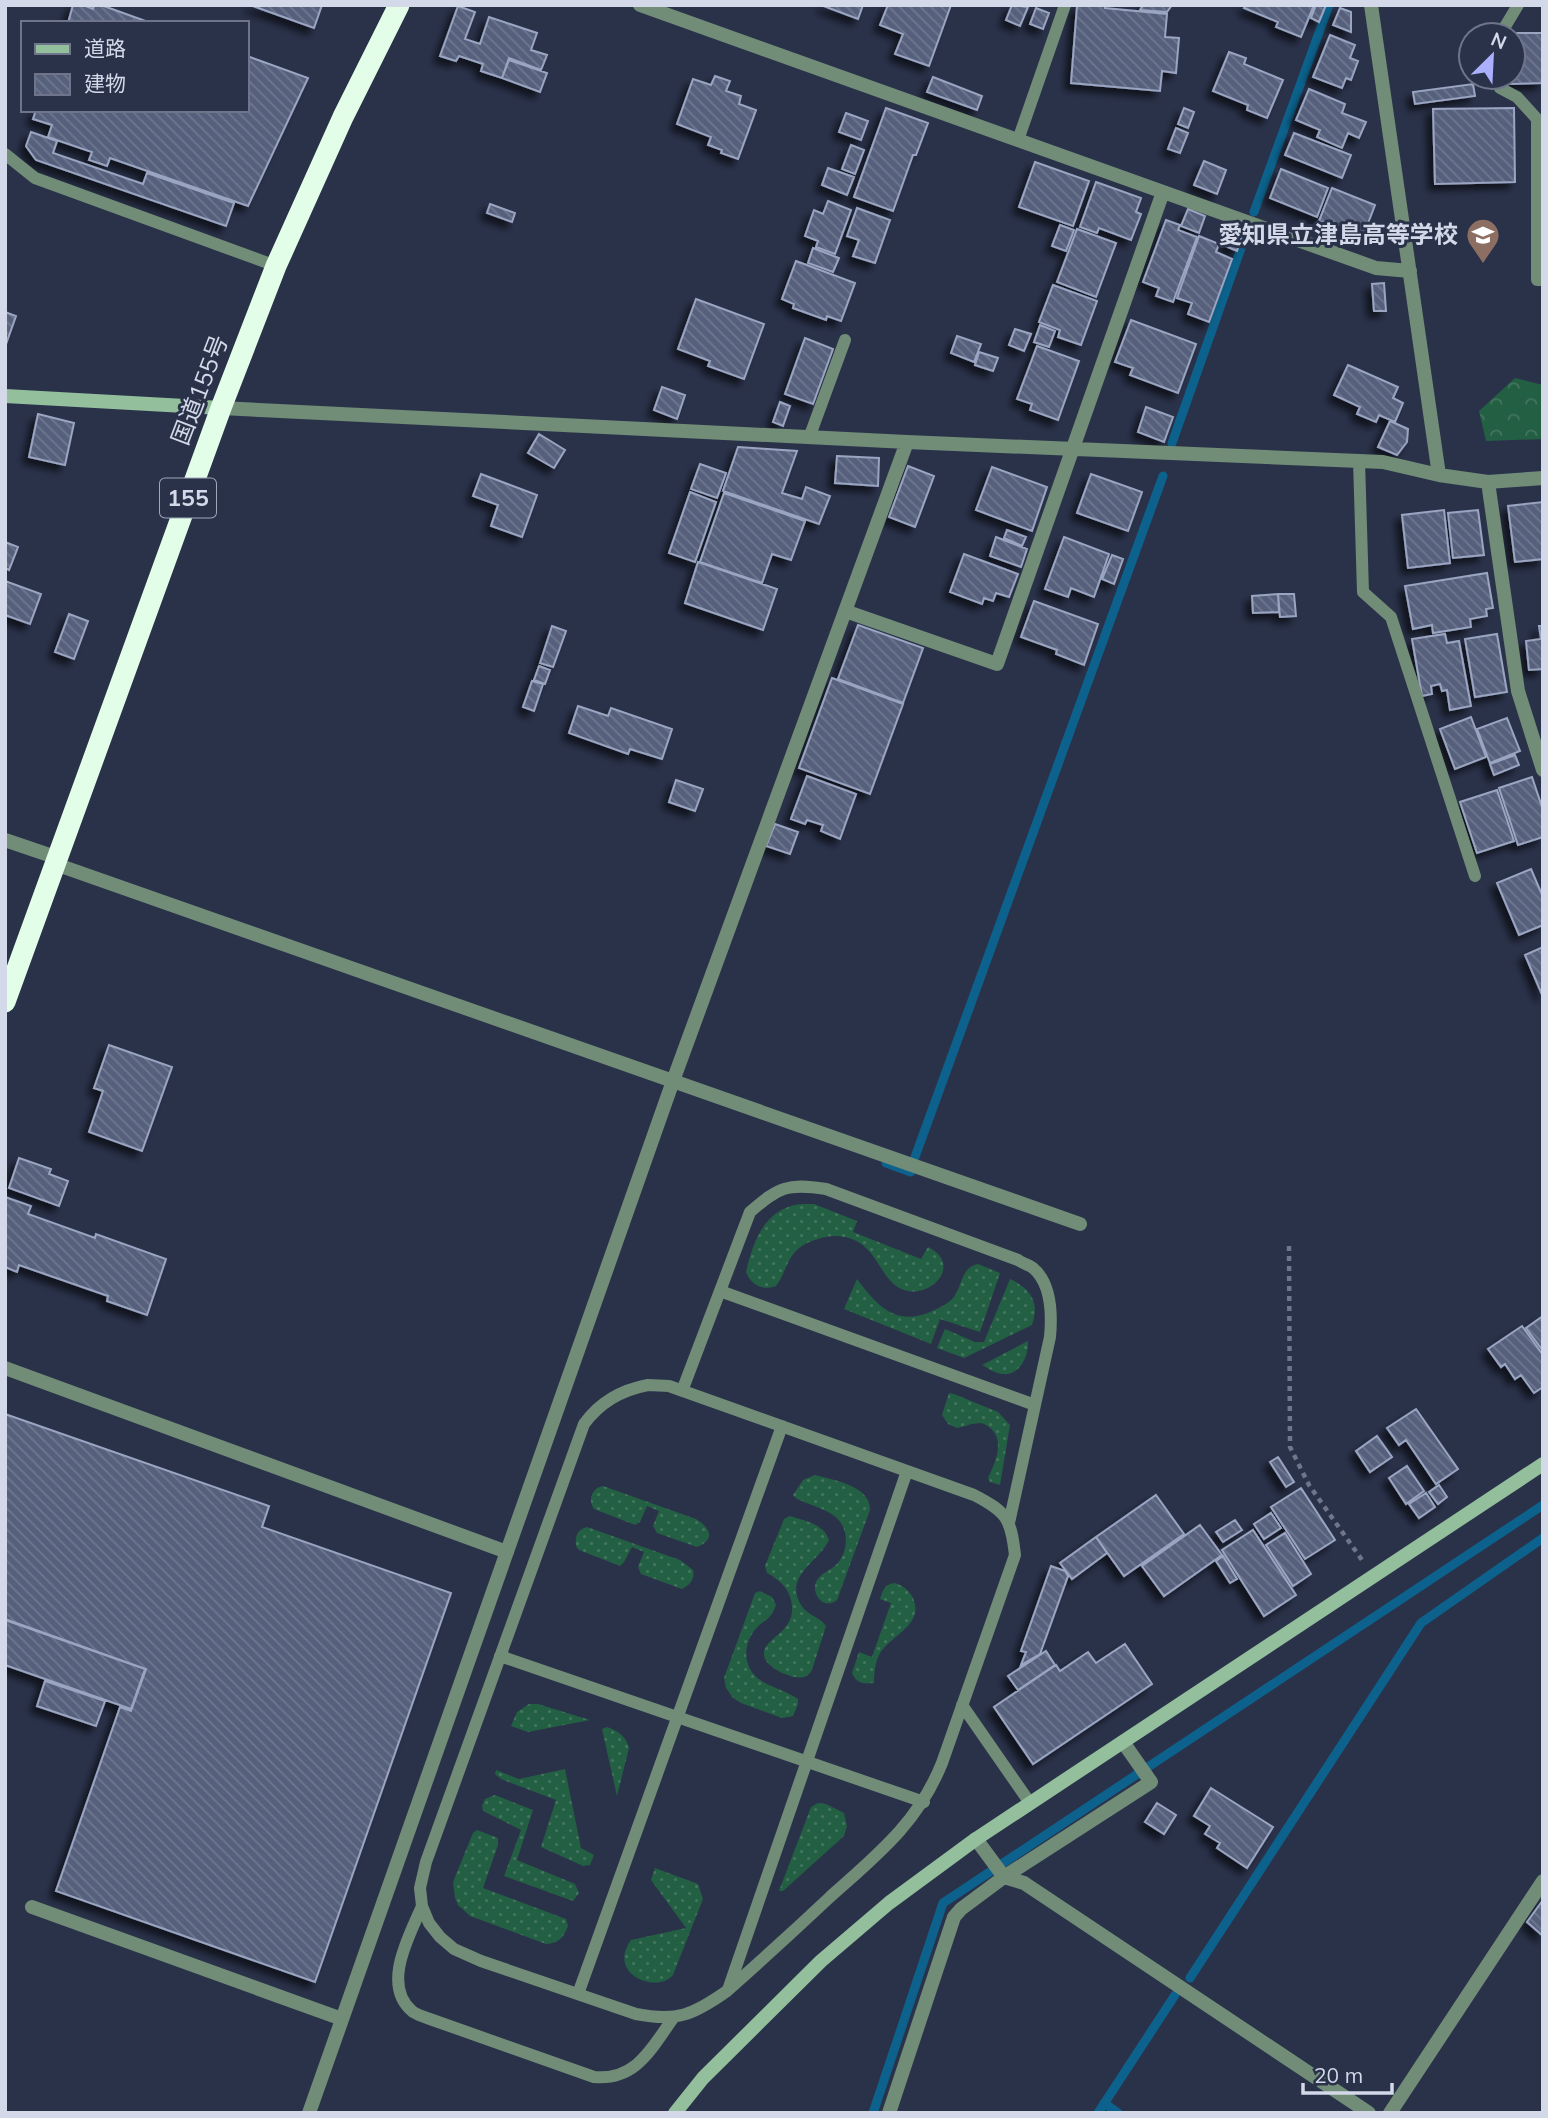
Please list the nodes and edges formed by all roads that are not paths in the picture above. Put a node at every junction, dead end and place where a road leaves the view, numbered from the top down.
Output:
1 (398, 5) edge
2 (639, 5) edge
3 (1065, 5) edge
4 (1371, 5) edge
5 (1518, 5) edge
6 (1508, 21) edge
7 (1506, 91) edge
8 (1018, 140) junction
9 (5, 154) edge
10 (1163, 192) junction
11 (276, 266) junction
12 (1409, 271) junction
13 (1543, 280) edge
14 (845, 340) dead end
15 (5, 396) edge
16 (221, 408) junction
17 (809, 438) junction
18 (907, 442) junction
19 (1073, 449) junction
20 (1359, 461) junction
21 (1439, 475) junction
22 (1543, 478) edge
23 (1488, 482) junction
24 (845, 611) junction
25 (1543, 770) edge
26 (5, 840) edge
27 (56, 861) junction
28 (1475, 876) dead end
29 (5, 1002) edge
30 (673, 1081) junction
31 (1080, 1224) dead end
32 (720, 1291) junction
33 (5, 1368) edge
34 (682, 1391) junction
35 (1035, 1405) junction
36 (782, 1426) junction
37 (1543, 1464) edge
38 (907, 1471) junction
39 (1009, 1523) junction
40 (507, 1552) junction
41 (500, 1656) junction
42 (962, 1705) junction
43 (678, 1717) junction
44 (1123, 1742) junction
45 (807, 1761) junction
46 (923, 1802) junction
47 (1030, 1803) junction
48 (976, 1839) junction
49 (1003, 1875) junction
50 (1543, 1881) edge
51 (422, 1906) junction
52 (32, 1907) dead end
53 (727, 1991) junction
54 (578, 1994) junction
55 (674, 2017) junction
56 (342, 2019) junction
57 (309, 2113) edge
58 (675, 2113) edge
59 (889, 2113) edge
60 (1369, 2113) edge
61 (1390, 2113) edge

1 - 11 highway, 国道155号 / 155
2 - 8 street
3 - 8 lane
4 - 12 street
5 - 6 lane
7 - 13 lane
8 - 10 street
9 - 11 lane
10 - 12 street
10 - 19 street
11 - 16 highway, 国道155号 / 155
12 - 21 street
14 - 17 lane
15 - 16 street
16 - 17 street
16 - 27 highway, 国道155号 / 155
17 - 18 street
18 - 19 street
18 - 24 street
19 - 20 street
19 - 24 street
20 - 21 street
20 - 28 lane
21 - 23 street
22 - 23 street
23 - 25 street
24 - 30 street
26 - 27 street
27 - 29 highway, 国道155号 / 155
27 - 30 street
30 - 31 street
30 - 40 street
32 - 34 lane
32 - 35 lane
32 - 35 lane
33 - 40 street
34 - 36 lane
34 - 41 lane
35 - 39 lane
36 - 38 lane
36 - 43 lane
37 - 44 street
38 - 39 lane
38 - 45 lane
39 - 42 lane
40 - 56 street
41 - 43 lane
41 - 51 lane
42 - 46 lane
42 - 47 lane
43 - 45 lane
43 - 54 lane
44 - 47 street
44 - 49 street
45 - 46 lane
45 - 53 lane
46 - 53 lane
47 - 48 street
48 - 49 street
48 - 58 street
49 - 59 street
49 - 60 street
50 - 61 street
51 - 54 lane
51 - 55 lane
52 - 56 street
53 - 55 lane
54 - 55 lane
56 - 57 street

